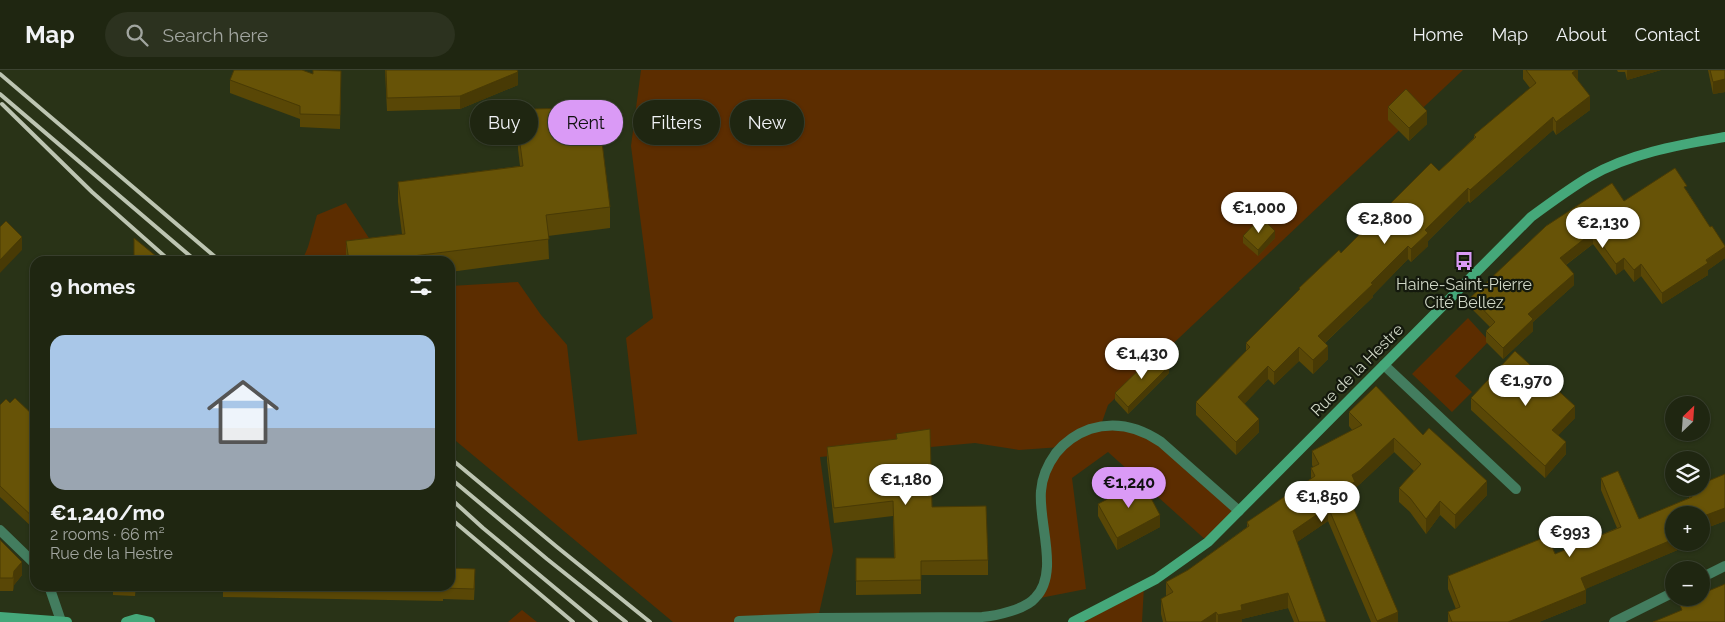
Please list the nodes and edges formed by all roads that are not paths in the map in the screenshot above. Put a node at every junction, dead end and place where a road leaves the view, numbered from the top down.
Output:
1 (1725, 137) edge
2 (1384, 365) junction
3 (1516, 489) dead end
4 (1239, 511) junction
5 (0, 530) edge
6 (30, 559) edge
7 (1725, 566) edge
8 (1710, 574) edge
9 (51, 591) edge
10 (1665, 596) edge
11 (0, 617) edge
12 (64, 621) edge
13 (739, 621) edge
14 (126, 622) edge
15 (150, 622) edge
16 (1073, 622) edge
17 (1614, 622) edge

1 - 2 street, Rue de la Hestre
2 - 3 street
2 - 4 street, Rue de la Hestre
4 - 13 street
4 - 16 street, Rue de la Hestre
5 - 6 street
7 - 8 street
9 - 12 street
10 - 17 street
11 - 12 street
14 - 15 street

